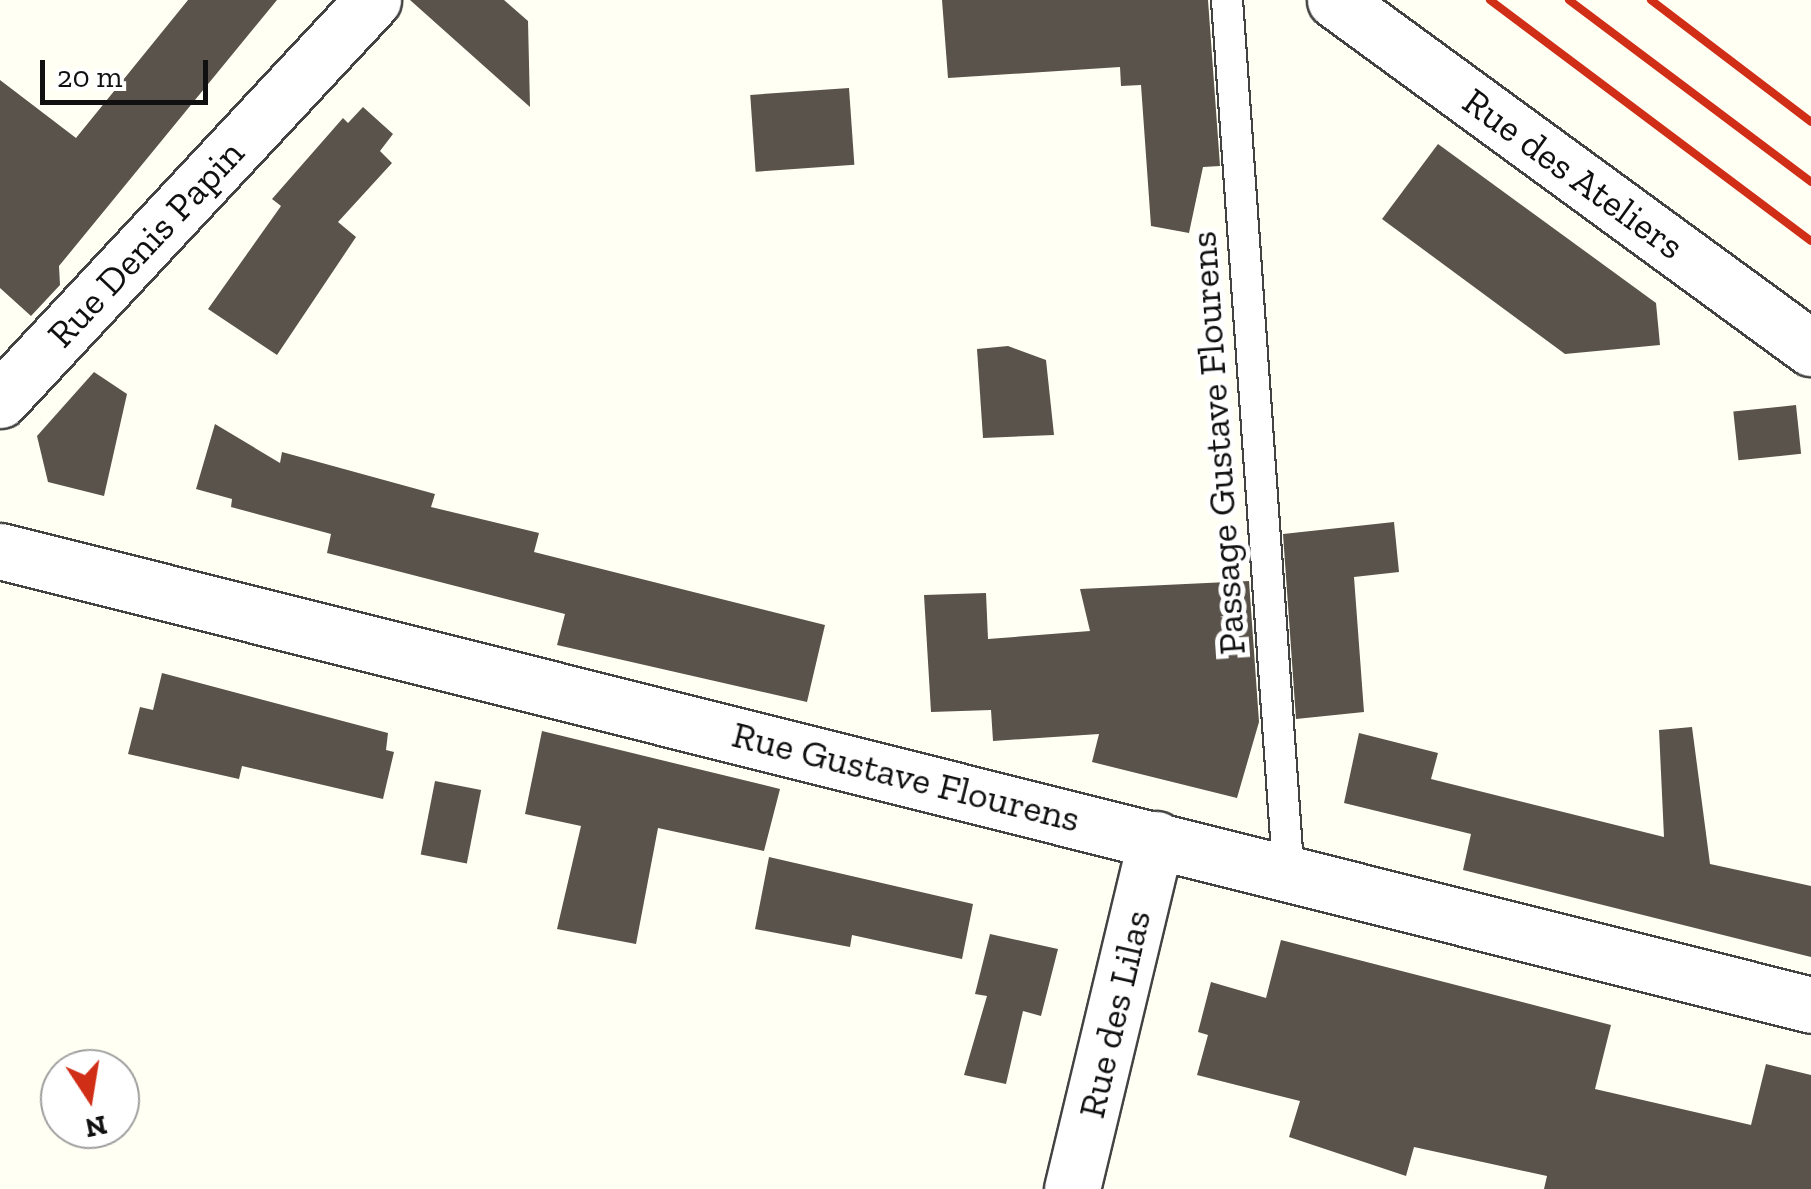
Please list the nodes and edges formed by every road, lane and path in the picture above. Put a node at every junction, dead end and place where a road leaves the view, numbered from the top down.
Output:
1 (373, 0) edge
2 (1227, 0) edge
3 (1334, 0) edge
4 (1811, 348) edge
5 (0, 400) edge
6 (0, 551) edge
7 (1156, 839) junction
8 (1289, 880) junction
9 (1811, 1006) edge
10 (1072, 1189) edge

1 - 5 street, Rue Denis Papin
2 - 8 lane, Passage Gustave Flourens
3 - 4 street, Rue des Ateliers
6 - 7 street, Rue Gustave Flourens
7 - 8 street, Rue Gustave Flourens
7 - 10 street, Rue des Lilas
8 - 9 street, Rue Gustave Flourens

